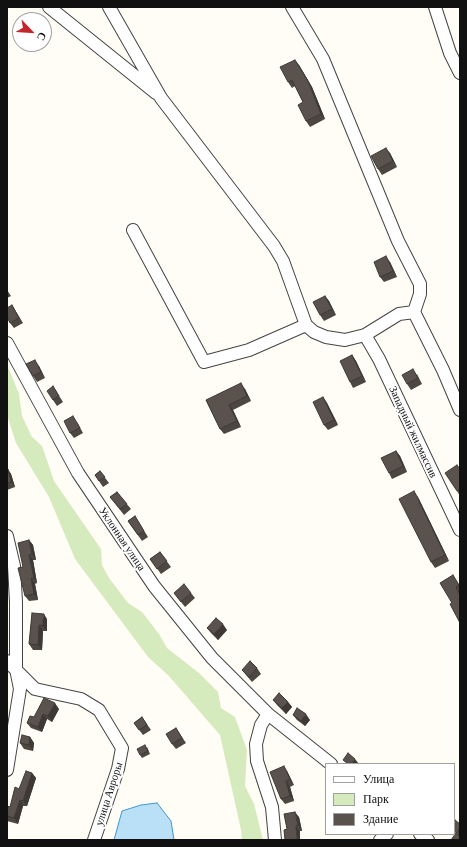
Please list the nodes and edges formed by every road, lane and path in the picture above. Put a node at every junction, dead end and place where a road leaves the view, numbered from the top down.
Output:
1 (49, 7) edge
2 (109, 7) edge
3 (292, 7) edge
4 (434, 7) edge
5 (460, 73) edge
6 (161, 98) junction
7 (133, 230) dead end
8 (414, 312) junction
9 (306, 325) junction
10 (365, 335) junction
11 (7, 343) edge
12 (460, 410) edge
13 (460, 530) edge
14 (7, 536) edge
15 (11, 665) edge
16 (268, 714) junction
17 (330, 763) edge
18 (7, 770) edge
19 (94, 840) edge
20 (275, 840) edge

1 - 6 street
2 - 6 street
3 - 8 street
4 - 5 street
6 - 9 street
7 - 9 street
8 - 10 street
8 - 12 street
9 - 10 street
10 - 13 street, Западный жилмассив
11 - 16 street, Уклонная улица
14 - 15 street
15 - 18 street
15 - 19 street, улица Авроры
16 - 17 street, Уклонная улица
16 - 20 street

